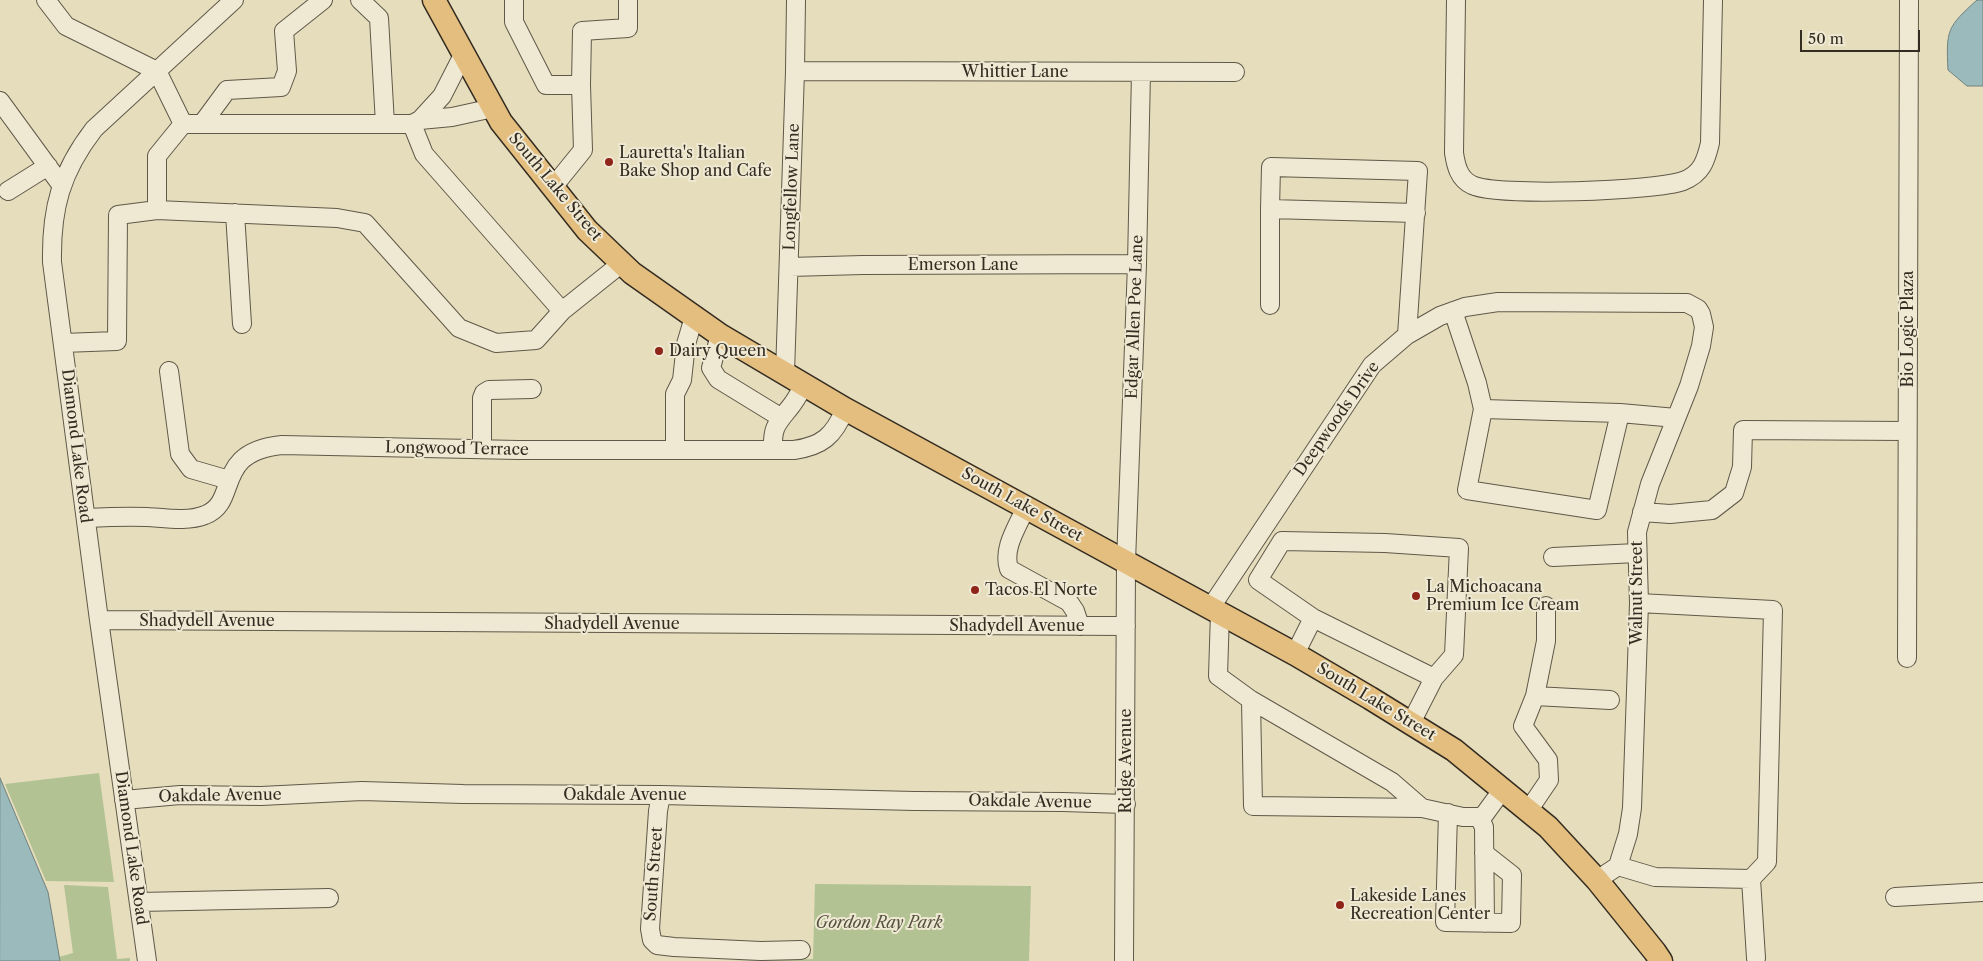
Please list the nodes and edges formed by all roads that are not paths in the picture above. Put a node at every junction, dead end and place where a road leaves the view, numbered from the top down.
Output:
1 (46, 0) edge
2 (323, 0) edge
3 (360, 0) edge
4 (434, 0) edge
5 (514, 0) edge
6 (628, 0) edge
7 (796, 0) edge
8 (1456, 0) edge
9 (1713, 0) edge
10 (1909, 0) edge
11 (227, 2) edge
12 (463, 55) junction
13 (156, 71) junction
14 (795, 72) junction
15 (1141, 72) junction
16 (1235, 72) dead end
17 (581, 85) junction
18 (0, 101) edge
19 (493, 108) junction
20 (416, 122) junction
21 (182, 124) junction
22 (202, 124) junction
23 (385, 124) junction
24 (48, 166) junction
25 (62, 186) junction
26 (553, 188) junction
27 (8, 191) dead end
28 (1270, 209) junction
29 (157, 210) junction
30 (1416, 213) junction
31 (235, 214) junction
32 (622, 263) junction
33 (1137, 264) junction
34 (789, 267) junction
35 (1666, 303) joint
36 (1270, 305) dead end
37 (562, 311) junction
38 (1453, 312) junction
39 (694, 316) junction
40 (242, 324) dead end
41 (720, 335) junction
42 (1407, 335) junction
43 (63, 343) junction
44 (169, 371) dead end
45 (784, 373) junction
46 (804, 385) junction
47 (532, 389) dead end
48 (845, 409) junction
49 (1483, 409) junction
50 (1620, 413) junction
51 (780, 417) junction
52 (1676, 418) junction
53 (1907, 431) junction
54 (482, 449) junction
55 (675, 450) junction
56 (773, 450) junction
57 (229, 480) junction
58 (1026, 507) junction
59 (1642, 512) junction
60 (86, 518) junction
61 (1250, 548) junction
62 (1637, 553) junction
63 (1552, 557) dead end
64 (1271, 559) junction
65 (1126, 562) junction
66 (1639, 603) junction
67 (1546, 606) dead end
68 (1215, 610) junction
69 (1313, 618) junction
70 (99, 620) junction
71 (1080, 626) junction
72 (1126, 626) junction
73 (1295, 654) junction
74 (1907, 658) dead end
75 (1434, 678) junction
76 (1535, 696) junction
77 (1251, 700) junction
78 (1610, 700) dead end
79 (1411, 723) junction
80 (1503, 789) junction
81 (662, 795) junction
82 (124, 800) junction
83 (1126, 804) junction
84 (1422, 808) junction
85 (1528, 811) junction
86 (1448, 814) junction
87 (1479, 818) junction
88 (1484, 853) junction
89 (1618, 866) junction
90 (1751, 879) junction
91 (1597, 880) junction
92 (1983, 892) edge
93 (1894, 897) dead end
94 (329, 898) dead end
95 (139, 902) junction
96 (1485, 923) junction
97 (801, 950) dead end
98 (1756, 958) dead end
99 (147, 961) edge
100 (1124, 961) edge
101 (1661, 961) edge

1 - 13 street
2 - 22 street
3 - 23 street
4 - 12 main road, South Lake Street
5 - 17 street
6 - 17 street
7 - 14 street, Longfellow Lane
8 - 9 street
10 - 53 street, Bio Logic Plaza
11 - 13 street, Diamond Lake Road
12 - 19 main road, South Lake Street
12 - 20 street
13 - 21 street
13 - 25 street, Diamond Lake Road
14 - 15 street, Whittier Lane
14 - 34 street, Longfellow Lane
15 - 16 street, Whittier Lane
15 - 33 street, Edgar Allen Poe Lane
17 - 26 street
18 - 24 street
19 - 20 street
19 - 26 main road, South Lake Street
20 - 23 street
20 - 37 street
21 - 22 street
21 - 29 street
22 - 23 street
24 - 25 street
24 - 27 street
25 - 43 street, Diamond Lake Road
26 - 32 main road, South Lake Street
28 - 30 street
28 - 30 street
28 - 36 street
29 - 31 street
29 - 43 street
30 - 42 street
31 - 37 street
31 - 40 street
32 - 37 street
32 - 39 main road, South Lake Street
33 - 34 street, Emerson Lane
33 - 65 street, Edgar Allen Poe Lane
34 - 45 street, Longfellow Lane
35 - 38 street, Deepwoods Drive
35 - 52 street, Walnut Street
38 - 42 street, Deepwoods Drive
38 - 49 street
39 - 41 main road, South Lake Street
39 - 55 street
41 - 45 main road, South Lake Street
41 - 51 street
42 - 61 street, Deepwoods Drive
43 - 60 street, Diamond Lake Road
44 - 57 street
45 - 46 main road, South Lake Street
46 - 48 main road, South Lake Street
46 - 51 street
47 - 54 street
48 - 56 street, Longwood Terrace
48 - 58 main road, South Lake Street
49 - 50 street
49 - 50 street
50 - 52 street
51 - 56 street
52 - 59 street, Walnut Street
53 - 59 street
53 - 74 street, Bio Logic Plaza
54 - 55 street, Longwood Terrace
54 - 57 street, Longwood Terrace
55 - 56 street, Longwood Terrace
57 - 60 street, Longwood Terrace
58 - 65 main road, South Lake Street
58 - 71 street
59 - 62 street, Walnut Street
60 - 70 street, Diamond Lake Road
61 - 64 street
61 - 68 street, Deepwoods Drive
62 - 63 street
62 - 66 street, Walnut Street
64 - 69 street
64 - 75 street
65 - 68 main road, South Lake Street
65 - 72 street, Ridge Avenue
66 - 89 street, Walnut Street
66 - 90 street
67 - 76 street
68 - 73 main road, South Lake Street
68 - 77 street
69 - 73 street
69 - 75 street
70 - 71 street, Shadydell Avenue
70 - 82 street, Diamond Lake Road
71 - 72 street, Shadydell Avenue
72 - 83 street, Ridge Avenue
73 - 79 main road, South Lake Street
75 - 79 street
76 - 78 street
76 - 85 street
77 - 84 street
77 - 84 street
79 - 80 main road, South Lake Street
80 - 85 main road, South Lake Street
80 - 87 street
81 - 82 street, Oakdale Avenue
81 - 83 street, Oakdale Avenue
81 - 97 street, South Street
82 - 95 street, Diamond Lake Road
83 - 100 street, Ridge Avenue
84 - 86 street
85 - 91 main road, South Lake Street
86 - 87 street
86 - 96 street
87 - 88 street
88 - 96 street
88 - 96 street
89 - 90 street
89 - 91 street
90 - 98 street
91 - 101 main road, South Lake Street
92 - 93 street
94 - 95 street
95 - 99 street, Diamond Lake Road

